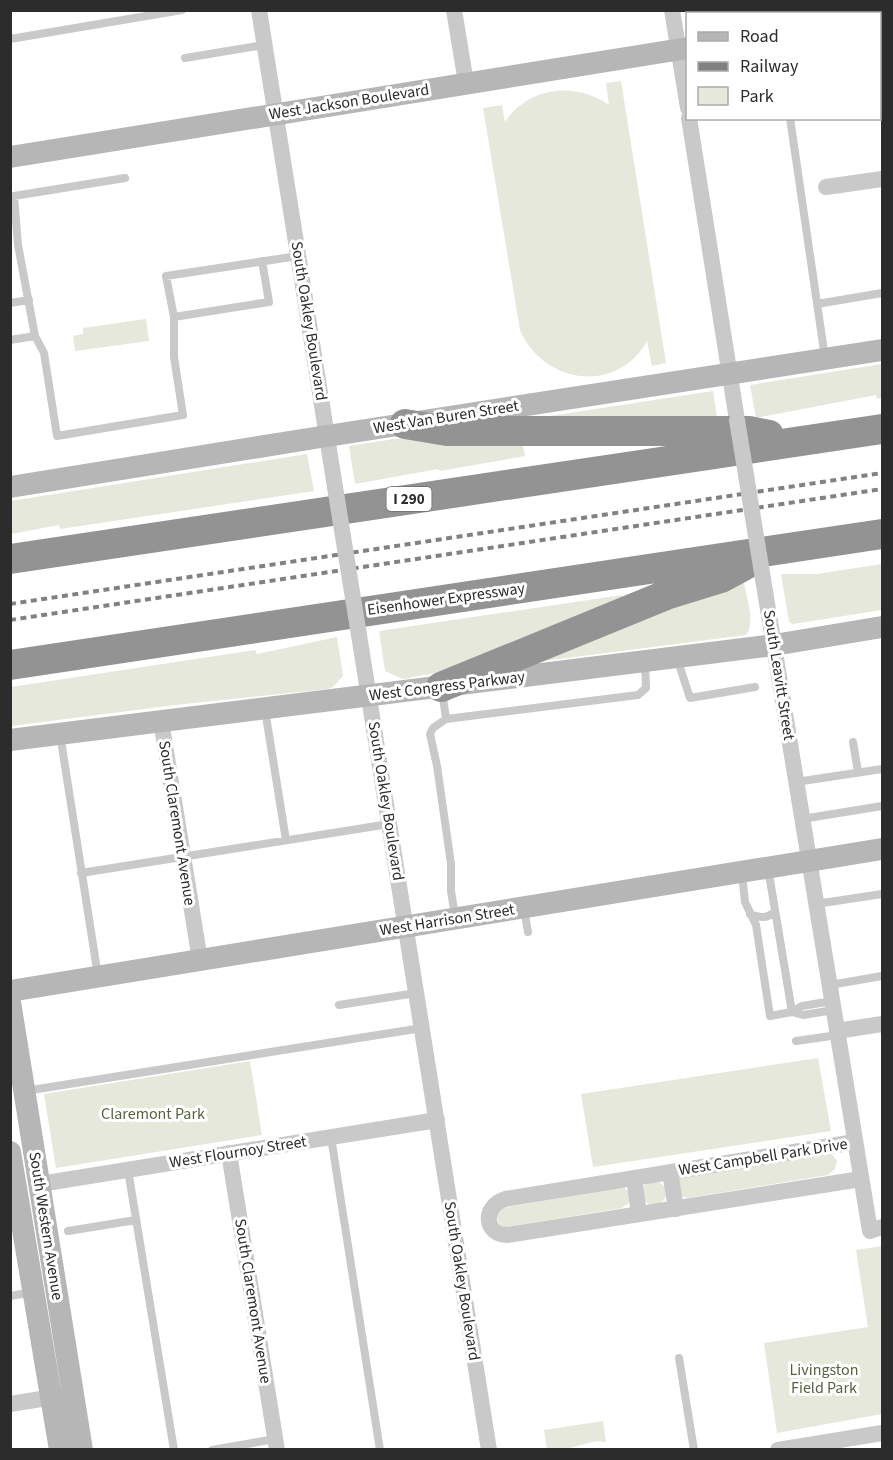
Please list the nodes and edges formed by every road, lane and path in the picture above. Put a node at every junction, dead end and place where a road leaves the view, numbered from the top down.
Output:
1 (182, 10) edge
2 (259, 10) edge
3 (454, 10) edge
4 (672, 10) edge
5 (10, 39) edge
6 (264, 45) junction
7 (683, 49) edge
8 (185, 58) dead end
9 (466, 83) junction
10 (686, 93) edge
11 (275, 114) junction
12 (689, 120) edge
13 (790, 120) edge
14 (10, 157) edge
15 (125, 178) dead end
16 (882, 179) edge
17 (826, 188) dead end
18 (298, 256) junction
19 (262, 261) junction
20 (882, 293) edge
21 (28, 300) junction
22 (10, 303) edge
23 (817, 304) junction
24 (174, 317) junction
25 (35, 336) junction
26 (10, 340) edge
27 (882, 350) edge
28 (825, 359) junction
29 (730, 374) junction
30 (405, 424) junction
31 (882, 429) edge
32 (327, 435) junction
33 (808, 441) junction
34 (10, 487) edge
35 (882, 534) edge
36 (10, 559) edge
37 (766, 565) junction
38 (882, 627) edge
39 (774, 645) junction
40 (677, 657) junction
41 (645, 661) junction
42 (10, 665) edge
43 (441, 687) junction
44 (755, 687) dead end
45 (369, 695) junction
46 (264, 709) junction
47 (446, 719) junction
48 (161, 721) junction
49 (60, 734) junction
50 (10, 740) edge
51 (853, 742) dead end
52 (882, 769) edge
53 (858, 772) junction
54 (796, 782) junction
55 (882, 806) edge
56 (802, 819) junction
57 (389, 824) junction
58 (286, 840) junction
59 (882, 849) edge
60 (183, 856) junction
61 (809, 861) junction
62 (768, 868) junction
63 (742, 872) junction
64 (81, 873) junction
65 (882, 894) edge
66 (816, 904) junction
67 (524, 908) junction
68 (775, 911) junction
69 (749, 914) junction
70 (455, 919) junction
71 (406, 927) junction
72 (528, 932) dead end
73 (200, 960) junction
74 (98, 977) junction
75 (878, 977) edge
76 (10, 991) edge
77 (416, 993) junction
78 (832, 999) junction
79 (10, 1002) edge
80 (339, 1005) dead end
81 (792, 1012) junction
82 (882, 1024) edge
83 (422, 1028) junction
84 (837, 1033) junction
85 (796, 1041) dead end
86 (25, 1091) junction
87 (437, 1120) junction
88 (330, 1137) junction
89 (855, 1142) junction
90 (10, 1152) edge
91 (230, 1154) junction
92 (128, 1170) junction
93 (670, 1172) junction
94 (634, 1178) junction
95 (861, 1179) junction
96 (40, 1184) junction
97 (14, 1199) edge
98 (676, 1209) junction
99 (639, 1214) junction
100 (136, 1220) junction
101 (876, 1229) edge
102 (68, 1231) dead end
103 (34, 1292) junction
104 (10, 1296) edge
105 (679, 1358) dead end
106 (62, 1396) junction
107 (10, 1404) edge
108 (882, 1433) edge
109 (276, 1444) edge
110 (799, 1448) edge
111 (60, 1449) edge
112 (82, 1449) edge
113 (174, 1449) edge
114 (212, 1449) edge
115 (381, 1449) edge
116 (489, 1449) edge
117 (694, 1449) edge
118 (778, 1449) edge

1 - 5 lane
2 - 6 street, South Oakley Boulevard
3 - 9 street
4 - 7 street
6 - 8 lane
6 - 11 street, South Oakley Boulevard
7 - 9 street, West Jackson Boulevard
7 - 10 street
9 - 11 street, West Jackson Boulevard
11 - 14 street, West Jackson Boulevard
11 - 18 street, South Oakley Boulevard
12 - 29 street, South Leavitt Street
13 - 23 lane
15 - 21 lane
16 - 17 street
18 - 19 lane
18 - 32 street, South Oakley Boulevard
19 - 24 lane
19 - 24 lane
20 - 23 lane
21 - 22 lane
21 - 25 lane
23 - 28 lane
24 - 25 lane
25 - 26 lane
27 - 28 street, West Van Buren Street
28 - 29 street, West Van Buren Street
29 - 30 street, West Van Buren Street
29 - 37 street, South Leavitt Street, bridge
30 - 32 street, West Van Buren Street
30 - 33 highway
31 - 33 highway, I 290
32 - 34 street, West Van Buren Street
32 - 45 street, South Oakley Boulevard, bridge
33 - 36 highway, I 290
35 - 37 highway, Eisenhower Expressway
37 - 39 street, South Leavitt Street
37 - 42 highway, Eisenhower Expressway
37 - 43 highway
38 - 39 street, West Congress Parkway
39 - 40 street, West Congress Parkway
39 - 54 street, South Leavitt Street
40 - 41 street, West Congress Parkway
40 - 44 lane
41 - 43 street, West Congress Parkway
41 - 47 lane
43 - 45 street, West Congress Parkway
43 - 47 lane
45 - 46 street, West Congress Parkway
45 - 57 street, South Oakley Boulevard
46 - 48 street, West Congress Parkway
46 - 58 lane
47 - 70 lane
48 - 49 street, West Congress Parkway
48 - 60 street, South Claremont Avenue
49 - 50 street, West Congress Parkway
49 - 64 lane
51 - 53 lane
52 - 53 lane
53 - 54 lane
54 - 56 street, South Leavitt Street
55 - 56 lane
56 - 61 street, South Leavitt Street
57 - 58 lane
57 - 71 street, South Oakley Boulevard
58 - 60 lane
59 - 61 street, West Harrison Street
60 - 64 lane
60 - 73 street, South Claremont Avenue
61 - 62 street, West Harrison Street
61 - 66 street, South Leavitt Street
62 - 63 street, West Harrison Street
62 - 68 lane
63 - 67 street, West Harrison Street
63 - 69 lane
64 - 74 lane
65 - 66 lane
66 - 78 street, South Leavitt Street
67 - 70 street, West Harrison Street
67 - 72 lane
68 - 69 lane
68 - 81 lane
69 - 81 lane
70 - 71 street, West Harrison Street
71 - 73 street, West Harrison Street
71 - 77 street, South Oakley Boulevard
73 - 74 street, West Harrison Street
74 - 76 street, West Harrison Street
75 - 78 lane
77 - 80 lane
77 - 83 street, South Oakley Boulevard
78 - 81 lane
78 - 84 street, South Leavitt Street
79 - 86 street, South Western Avenue
82 - 84 street
83 - 86 lane
83 - 87 street, South Oakley Boulevard
84 - 85 lane
84 - 89 street, South Leavitt Street
86 - 96 street, South Western Avenue
87 - 88 street, West Flournoy Street
87 - 116 street, South Oakley Boulevard
88 - 91 street, West Flournoy Street
88 - 115 lane
89 - 93 street, West Campbell Park Drive
89 - 95 street, South Leavitt Street
90 - 97 street, South Western Avenue
91 - 92 street, West Flournoy Street
91 - 109 street, South Claremont Avenue
92 - 96 street, West Flournoy Street
92 - 100 lane
93 - 94 street, West Campbell Park Drive
93 - 98 street, West Campbell Park Drive
94 - 99 street
94 - 99 street, West Campbell Park Drive
95 - 98 street, West Campbell Park Drive
95 - 101 street, South Leavitt Street
96 - 106 street, South Western Avenue
97 - 103 street, South Western Avenue
98 - 99 street, West Campbell Park Drive
100 - 102 lane
100 - 113 lane
103 - 104 lane
103 - 106 street, South Western Avenue
105 - 117 lane
106 - 107 street
106 - 111 street, South Western Avenue
106 - 112 street, South Western Avenue
108 - 110 street
109 - 114 lane
110 - 118 street

